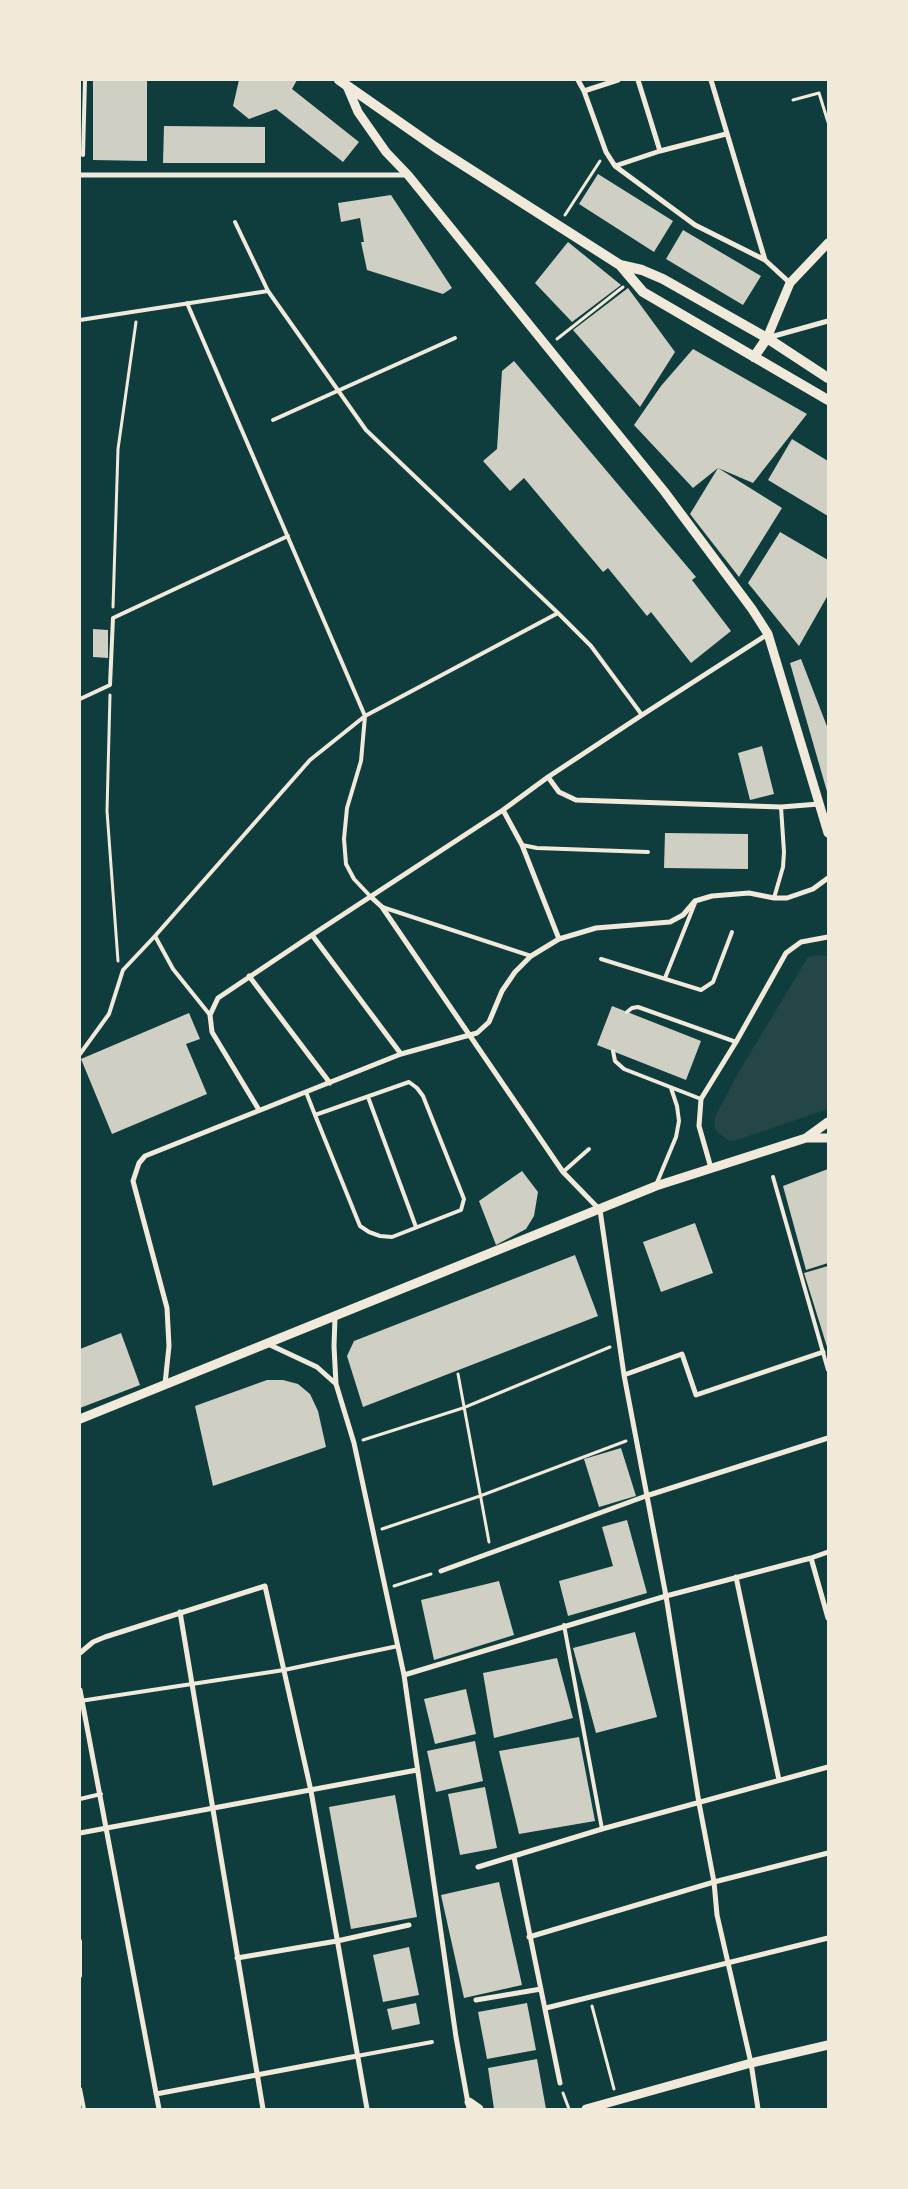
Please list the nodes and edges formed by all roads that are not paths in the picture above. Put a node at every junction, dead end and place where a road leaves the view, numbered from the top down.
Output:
1 (85, 80) edge
2 (578, 80) edge
3 (618, 80) edge
4 (638, 80) edge
5 (711, 80) edge
6 (343, 83) edge
7 (584, 91) junction
8 (726, 134) junction
9 (660, 151) junction
10 (83, 155) dead end
11 (615, 166) junction
12 (80, 175) edge
13 (408, 175) junction
14 (235, 222) dead end
15 (828, 243) edge
16 (765, 260) junction
17 (620, 265) junction
18 (790, 283) junction
19 (268, 291) junction
20 (188, 303) junction
21 (80, 320) edge
22 (828, 321) edge
23 (455, 338) dead end
24 (766, 338) junction
25 (754, 357) junction
26 (828, 378) edge
27 (339, 390) junction
28 (828, 400) edge
29 (273, 420) dead end
30 (288, 536) junction
31 (558, 613) junction
32 (768, 634) junction
33 (80, 698) edge
34 (642, 715) junction
35 (365, 716) junction
36 (548, 777) junction
37 (819, 804) junction
38 (781, 807) junction
39 (503, 810) junction
40 (828, 833) edge
41 (522, 845) junction
42 (648, 852) dead end
43 (828, 878) edge
44 (372, 897) junction
45 (774, 898) junction
46 (695, 901) junction
47 (382, 907) junction
48 (732, 932) dead end
49 (312, 935) junction
50 (156, 936) junction
51 (828, 937) edge
52 (559, 939) junction
53 (531, 956) junction
54 (601, 959) dead end
55 (249, 976) junction
56 (665, 978) junction
57 (627, 1012) dead end
58 (210, 1015) junction
59 (469, 1036) junction
60 (736, 1042) junction
61 (613, 1051) dead end
62 (80, 1054) edge
63 (402, 1054) junction
64 (330, 1084) junction
65 (671, 1088) junction
66 (306, 1092) junction
67 (368, 1096) junction
68 (701, 1099) junction
69 (259, 1110) junction
70 (315, 1115) junction
71 (828, 1122) edge
72 (806, 1138) junction
73 (828, 1138) edge
74 (589, 1149) dead end
75 (711, 1168) junction
76 (563, 1172) junction
77 (773, 1177) dead end
78 (656, 1186) junction
79 (600, 1210) junction
80 (416, 1227) junction
81 (335, 1317) junction
82 (268, 1344) junction
83 (823, 1352) junction
84 (828, 1370) edge
85 (624, 1375) junction
86 (165, 1384) junction
87 (336, 1384) junction
88 (80, 1419) edge
89 (828, 1438) edge
90 (646, 1496) junction
91 (828, 1552) edge
92 (811, 1558) junction
93 (440, 1571) road end
94 (736, 1577) junction
95 (666, 1596) junction
96 (180, 1612) junction
97 (828, 1618) edge
98 (564, 1626) junction
99 (398, 1646) junction
100 (82, 1651) edge
101 (284, 1670) junction
102 (404, 1675) junction
103 (193, 1685) junction
104 (80, 1690) edge
105 (81, 1701) edge
106 (828, 1767) edge
107 (417, 1770) junction
108 (779, 1780) junction
109 (311, 1791) junction
110 (101, 1794) junction
111 (80, 1799) edge
112 (699, 1803) junction
113 (213, 1807) junction
114 (107, 1828) junction
115 (602, 1829) junction
116 (80, 1833) edge
117 (828, 1853) edge
118 (514, 1857) junction
119 (478, 1867) dead end
120 (714, 1882) junction
121 (409, 1924) dead end
122 (529, 1937) junction
123 (828, 1938) edge
124 (80, 1941) edge
125 (337, 1941) junction
126 (237, 1958) junction
127 (728, 1962) junction
128 (80, 1976) edge
129 (541, 1989) junction
130 (476, 2000) dead end
131 (546, 2008) junction
132 (432, 2042) dead end
133 (828, 2045) edge
134 (357, 2056) junction
135 (751, 2063) junction
136 (256, 2075) junction
137 (560, 2083) road end
138 (80, 2089) edge
139 (156, 2094) junction
140 (469, 2105) edge
141 (84, 2109) edge
142 (159, 2109) edge
143 (263, 2109) edge
144 (367, 2109) edge
145 (480, 2109) edge
146 (586, 2109) edge
147 (758, 2109) edge

1 - 10 lane
2 - 7 street
3 - 7 street
4 - 9 street
5 - 8 street
6 - 13 street
6 - 17 main road
7 - 11 street
8 - 9 street
8 - 16 street
9 - 11 street
11 - 16 street
12 - 13 street
13 - 32 street
14 - 19 lane
15 - 18 street
16 - 18 street
17 - 24 main road
17 - 25 main road
18 - 24 street
19 - 20 lane
19 - 27 lane
20 - 21 lane
20 - 30 lane
22 - 24 street
23 - 27 lane
24 - 25 main road
24 - 26 main road
25 - 28 main road
27 - 29 lane
27 - 31 lane
30 - 33 lane
30 - 35 lane
31 - 34 lane
31 - 35 lane
32 - 34 street
32 - 37 street
34 - 36 street
35 - 44 lane
35 - 50 lane
36 - 38 street
36 - 39 street
37 - 38 street
37 - 40 street
38 - 45 lane
39 - 41 street
39 - 44 street
41 - 42 lane
41 - 52 street
43 - 45 street
44 - 47 street
44 - 49 street
45 - 46 street
46 - 52 street
46 - 56 lane
47 - 53 lane
47 - 59 street
48 - 56 lane
49 - 55 street
49 - 63 street
50 - 58 lane
50 - 62 lane
51 - 60 street
52 - 53 street
53 - 59 street
54 - 56 lane
55 - 58 street
55 - 64 street
57 - 60 lane
58 - 69 street
59 - 63 street
59 - 76 street
60 - 68 street
61 - 65 lane
63 - 64 street
64 - 66 street
65 - 68 lane
65 - 78 lane
66 - 69 street
66 - 70 lane
67 - 70 lane
67 - 80 lane
67 - 80 lane
68 - 75 street
69 - 86 street
70 - 80 lane
71 - 72 street
72 - 73 street
72 - 75 street
74 - 76 lane
75 - 78 street
76 - 79 street
77 - 83 lane
78 - 79 street
79 - 81 street
79 - 85 street
81 - 82 street
81 - 87 street
82 - 86 street
82 - 87 street
83 - 84 lane
83 - 85 street
85 - 90 street
86 - 88 street
87 - 99 street
89 - 90 street
90 - 93 street
90 - 95 street
91 - 92 street
92 - 94 street
92 - 97 street
94 - 95 street
94 - 108 street
95 - 98 street
95 - 112 street
96 - 100 street
96 - 101 street
96 - 103 street
98 - 102 street
98 - 115 lane
99 - 101 lane
99 - 102 street
101 - 103 lane
101 - 109 street
102 - 107 street
103 - 105 lane
103 - 113 street
104 - 105 street
105 - 110 street
106 - 108 street
107 - 109 street
107 - 140 street
108 - 112 street
109 - 113 street
109 - 125 street
110 - 111 lane
110 - 114 street
112 - 115 street
112 - 120 street
113 - 114 street
113 - 126 street
114 - 116 street
114 - 139 street
115 - 118 street
117 - 120 street
118 - 119 street
118 - 122 street
120 - 122 street
120 - 127 street
121 - 125 street
122 - 129 street
123 - 127 street
124 - 128 lane
125 - 126 street
125 - 134 street
126 - 136 street
127 - 131 street
127 - 135 street
129 - 130 street
129 - 131 street
131 - 137 street
132 - 134 lane
133 - 135 street
134 - 136 street
134 - 144 street
135 - 146 street
135 - 147 street
136 - 139 street
136 - 143 street
138 - 141 lane
139 - 142 street
140 - 145 street

